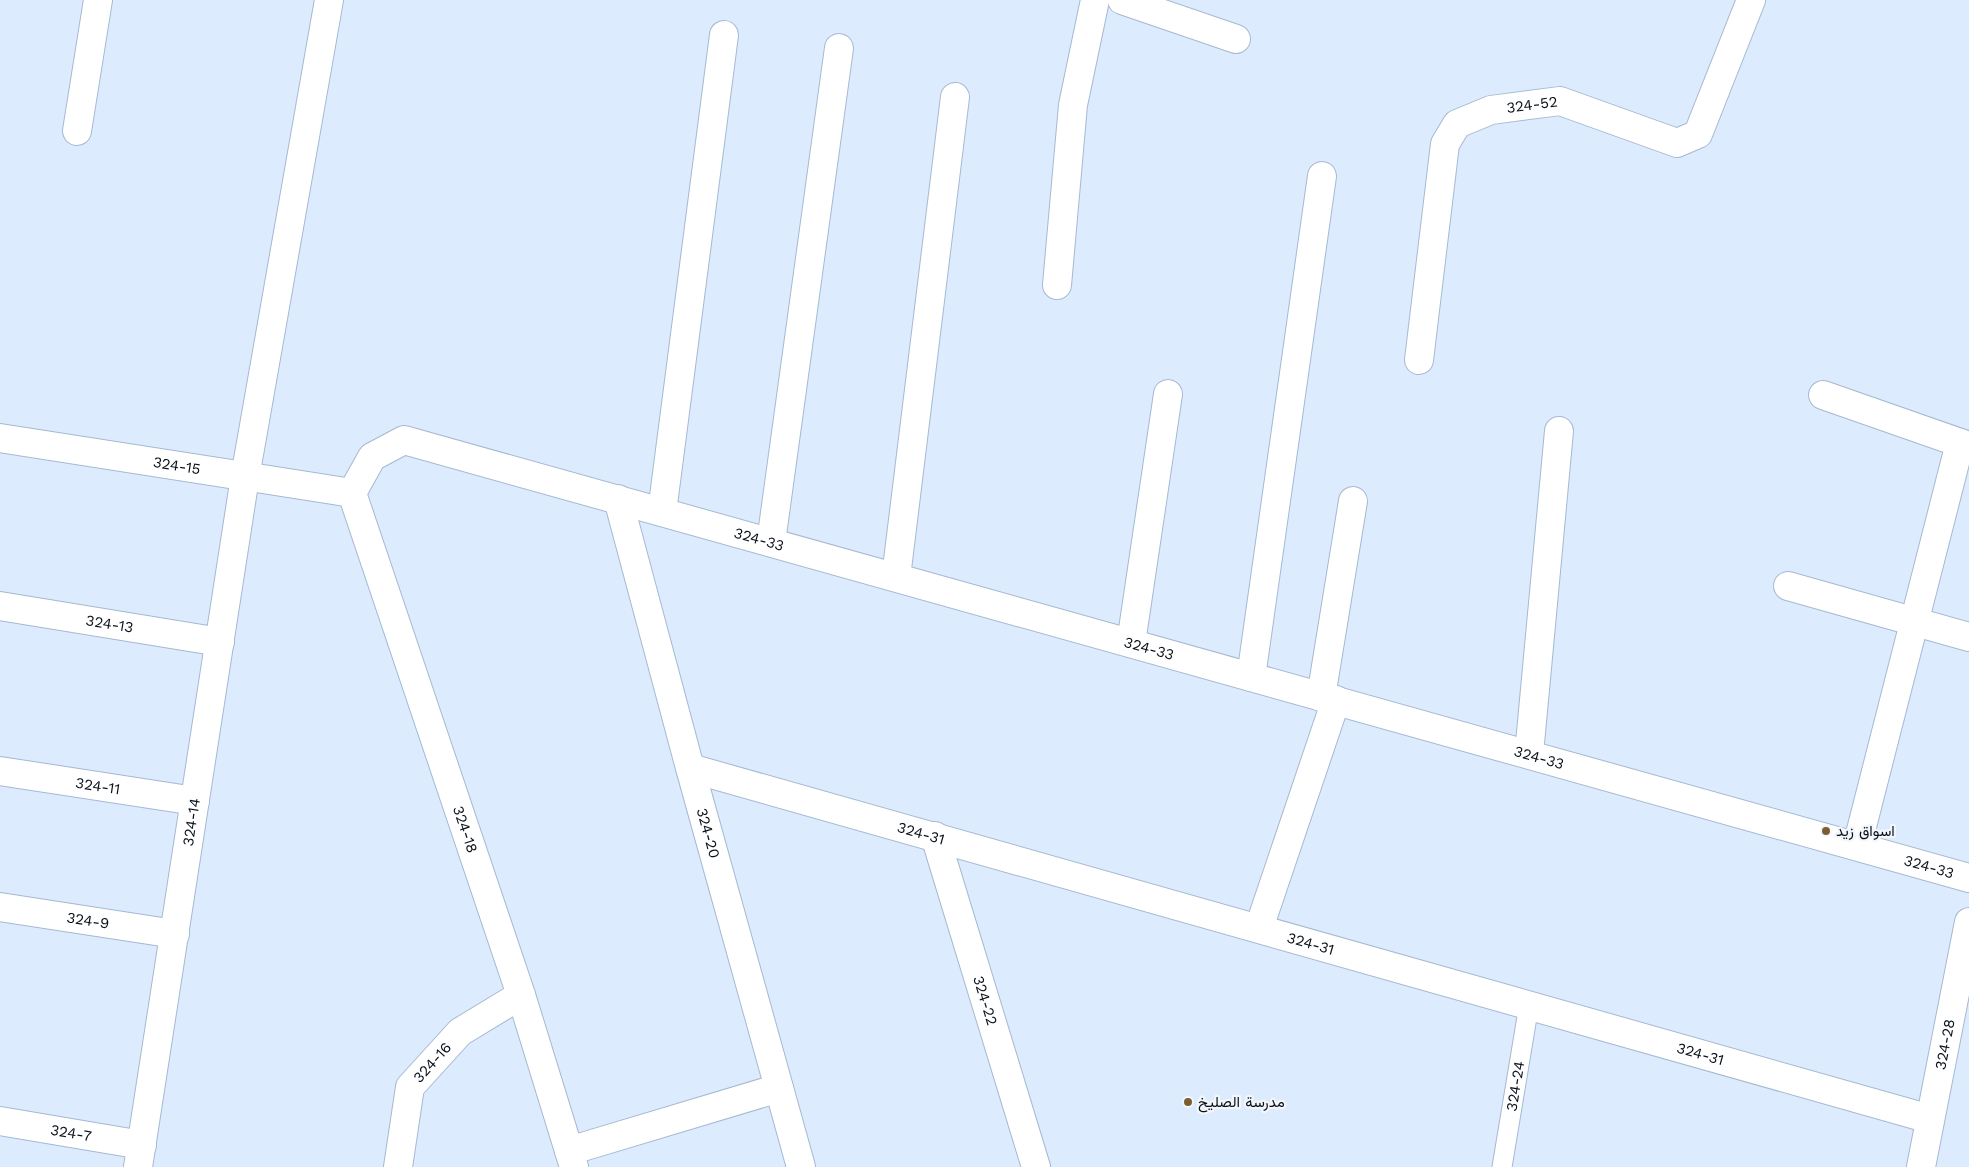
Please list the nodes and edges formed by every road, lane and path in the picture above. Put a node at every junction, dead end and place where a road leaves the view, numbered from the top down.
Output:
1 (98, 0) edge
2 (329, 0) edge
3 (1095, 0) edge
4 (1122, 0) edge
5 (1751, 0) edge
6 (724, 35) dead end
7 (1236, 38) dead end
8 (839, 48) dead end
9 (955, 97) dead end
10 (77, 131) dead end
11 (1322, 176) dead end
12 (1057, 285) dead end
13 (1419, 360) dead end
14 (1168, 394) dead end
15 (1823, 395) dead end
16 (1559, 431) dead end
17 (0, 438) edge
18 (1964, 445) edge
19 (245, 477) junction
20 (352, 494) junction
21 (618, 499) junction
22 (1353, 501) dead end
23 (662, 512) junction
24 (771, 542) junction
25 (896, 577) junction
26 (1788, 586) dead end
27 (0, 606) edge
28 (1914, 623) junction
29 (1969, 637) edge
30 (220, 642) junction
31 (1131, 643) junction
32 (1252, 676) junction
33 (1329, 698) junction
34 (1529, 754) junction
35 (690, 768) junction
36 (0, 771) edge
37 (195, 801) junction
38 (935, 836) junction
39 (1857, 846) junction
40 (1969, 878) edge
41 (0, 907) edge
42 (1969, 922) edge
43 (1259, 928) junction
44 (175, 934) junction
45 (521, 995) junction
46 (1529, 1005) junction
47 (779, 1088) junction
48 (1930, 1118) junction
49 (0, 1121) edge
50 (140, 1156) edge
51 (571, 1159) edge
52 (398, 1167) edge
53 (801, 1167) edge
54 (1036, 1167) edge
55 (1502, 1167) edge
56 (1921, 1167) edge

1 - 10 street
2 - 19 street, 324-14
3 - 12 street
4 - 7 street
5 - 13 street, 324-52
6 - 23 street
8 - 24 street
9 - 25 street
11 - 32 street
14 - 31 street
15 - 18 street
16 - 34 street
17 - 19 street, 324-15
18 - 28 street
19 - 20 street, 324-15
19 - 30 street, 324-14
20 - 21 street, 324-33
20 - 45 street, 324-18
21 - 23 street, 324-33
21 - 35 street, 324-20
22 - 33 street
23 - 24 street, 324-33
24 - 25 street, 324-33
25 - 31 street, 324-33
26 - 28 street
27 - 30 street, 324-13
28 - 29 street
28 - 39 street
30 - 37 street, 324-14
31 - 32 street, 324-33
32 - 33 street, 324-33
33 - 34 street, 324-33
33 - 43 street
34 - 39 street, 324-33
35 - 38 street, 324-31
35 - 47 street, 324-20
36 - 37 street, 324-11
37 - 44 street, 324-14
38 - 43 street, 324-31
38 - 54 street, 324-22
39 - 40 street, 324-33
41 - 44 street, 324-9
42 - 48 street, 324-28
43 - 46 street, 324-31
44 - 50 street, 324-14
45 - 51 street, 324-18
45 - 52 street, 324-16
46 - 48 street, 324-31
46 - 55 lane, 324-24
47 - 51 street
47 - 53 street, 324-20
48 - 56 street, 324-28
49 - 50 street, 324-7

